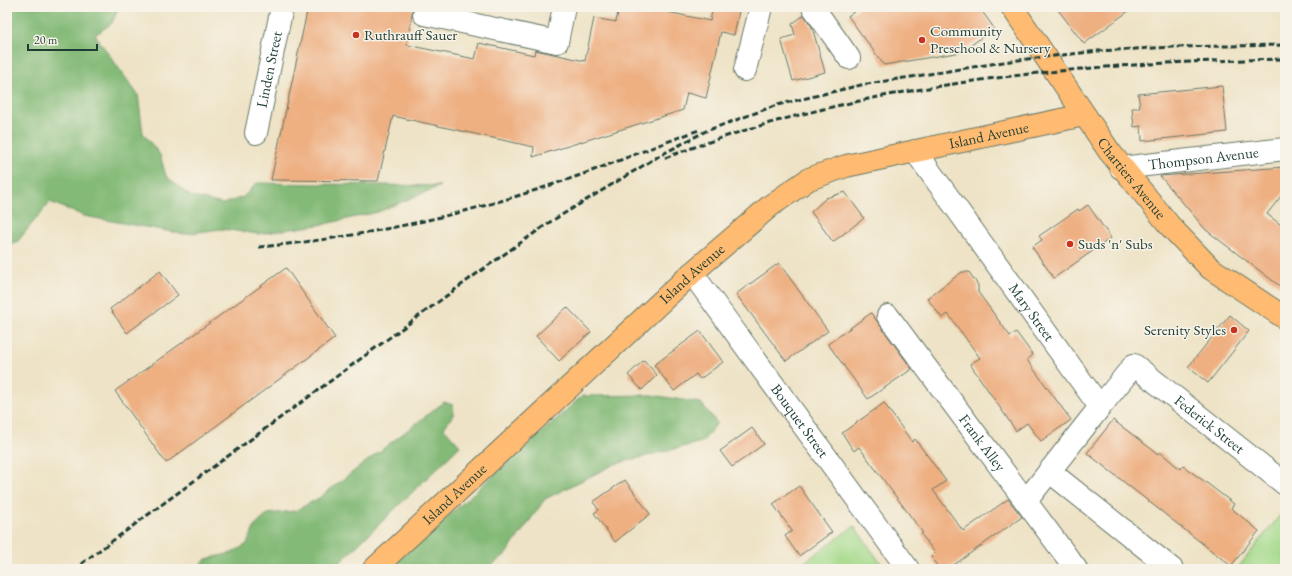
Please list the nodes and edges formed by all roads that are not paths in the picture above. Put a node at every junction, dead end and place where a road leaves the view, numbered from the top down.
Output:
1 (282, 7) edge
2 (426, 7) edge
3 (564, 7) edge
4 (761, 7) edge
5 (813, 7) edge
6 (1012, 7) edge
7 (850, 58) dead end
8 (745, 70) dead end
9 (1084, 115) junction
10 (256, 132) dead end
11 (1285, 149) edge
12 (915, 151) junction
13 (1121, 168) junction
14 (692, 273) junction
15 (888, 316) dead end
16 (1285, 318) edge
17 (1100, 407) junction
18 (1049, 471) junction
19 (1285, 484) edge
20 (1026, 500) junction
21 (374, 569) edge
22 (908, 569) edge
23 (1076, 569) edge
24 (1172, 569) edge

1 - 10 street, Linden Street
2 - 3 street
4 - 8 street
5 - 7 street
6 - 9 main road, Chartiers Avenue
9 - 12 main road, Island Avenue
9 - 13 main road, Chartiers Avenue
11 - 13 street, Thompson Avenue
12 - 14 main road, Island Avenue
12 - 17 street, Mary Street
13 - 16 main road, Chartiers Avenue
14 - 21 main road, Island Avenue
14 - 22 street, Bouquet Street
15 - 20 street, Frank Alley
17 - 18 street
17 - 19 street, Federick Street
18 - 20 street
18 - 24 street
20 - 23 street, Frank Alley

